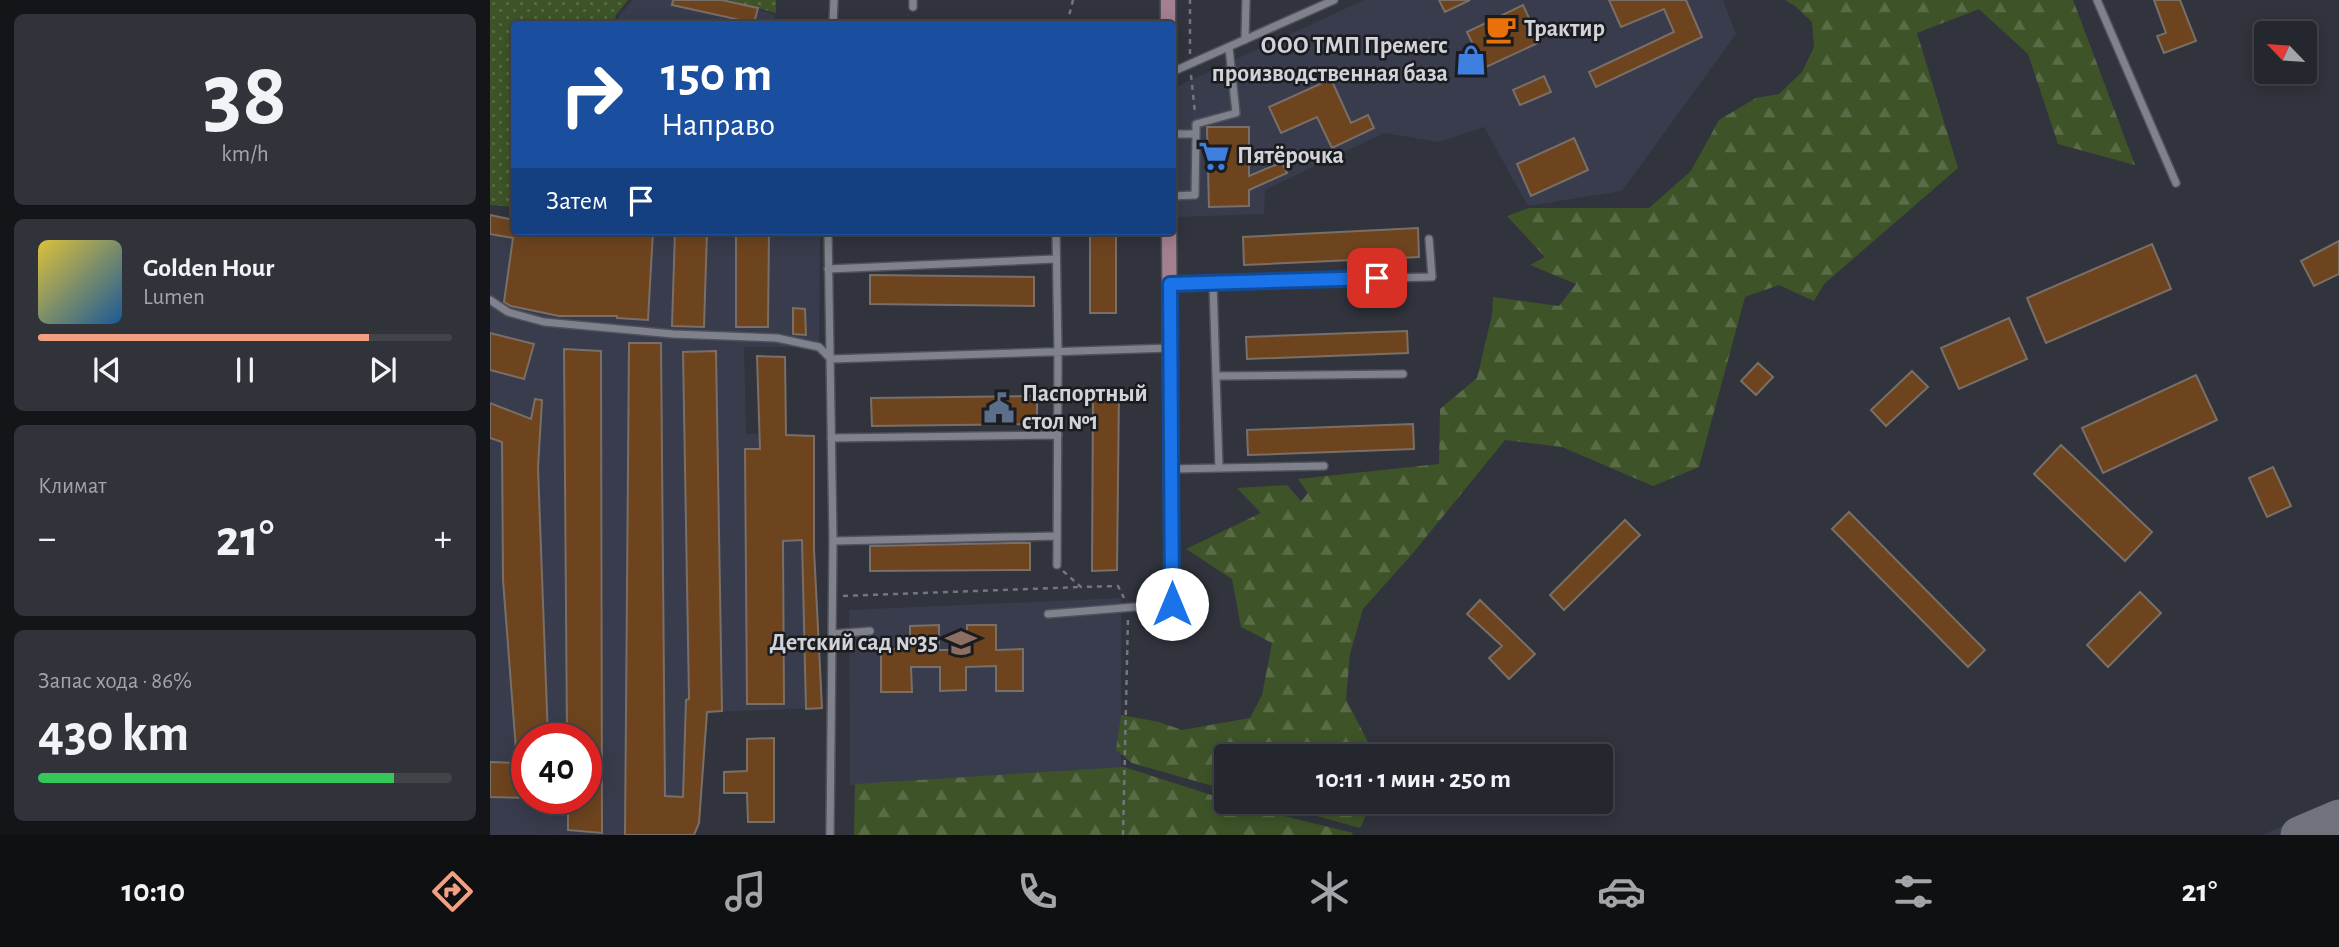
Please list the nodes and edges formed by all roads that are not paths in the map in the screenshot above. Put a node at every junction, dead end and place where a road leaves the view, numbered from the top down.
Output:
1 (834, 0) edge
2 (1168, 0) edge
3 (1246, 0) edge
4 (1334, 0) edge
5 (2098, 0) edge
6 (833, 21) edge
7 (1168, 21) edge
8 (1245, 40) junction
9 (1229, 48) junction
10 (1176, 70) edge
11 (1176, 134) edge
12 (1196, 134) junction
13 (2176, 183) dead end
14 (1176, 196) edge
15 (828, 235) edge
16 (1056, 235) edge
17 (1169, 235) edge
18 (1429, 239) dead end
19 (1055, 259) junction
20 (828, 270) junction
21 (1213, 283) junction
22 (1170, 284) junction
23 (490, 300) edge
24 (1170, 348) junction
25 (1058, 352) junction
26 (831, 359) junction
27 (1403, 374) dead end
28 (1216, 376) junction
29 (1058, 435) junction
30 (831, 438) junction
31 (1324, 466) dead end
32 (1219, 468) junction
33 (1171, 469) junction
34 (1056, 536) junction
35 (833, 541) junction
36 (1057, 565) road end
37 (1172, 604) junction
38 (1048, 614) dead end
39 (1181, 618) dead end
40 (870, 631) dead end
41 (832, 634) junction
42 (830, 835) edge

1 - 6 lane
2 - 7 street
3 - 8 lane
4 - 8 lane
5 - 13 lane
8 - 9 lane
9 - 10 lane
9 - 12 lane
11 - 12 lane
12 - 14 lane
15 - 20 lane
16 - 19 lane
17 - 22 street
18 - 21 lane
19 - 20 lane
19 - 25 lane
20 - 26 lane
21 - 22 lane
21 - 28 lane
22 - 24 street
23 - 26 lane
24 - 25 lane
24 - 33 street
25 - 26 lane
25 - 29 lane
26 - 30 lane
27 - 28 lane
28 - 32 lane
29 - 30 lane
29 - 34 lane
30 - 35 lane
31 - 32 lane
32 - 33 lane
33 - 37 street
34 - 35 lane
34 - 36 lane
35 - 41 lane
37 - 38 lane
37 - 39 street
40 - 41 lane
41 - 42 lane

